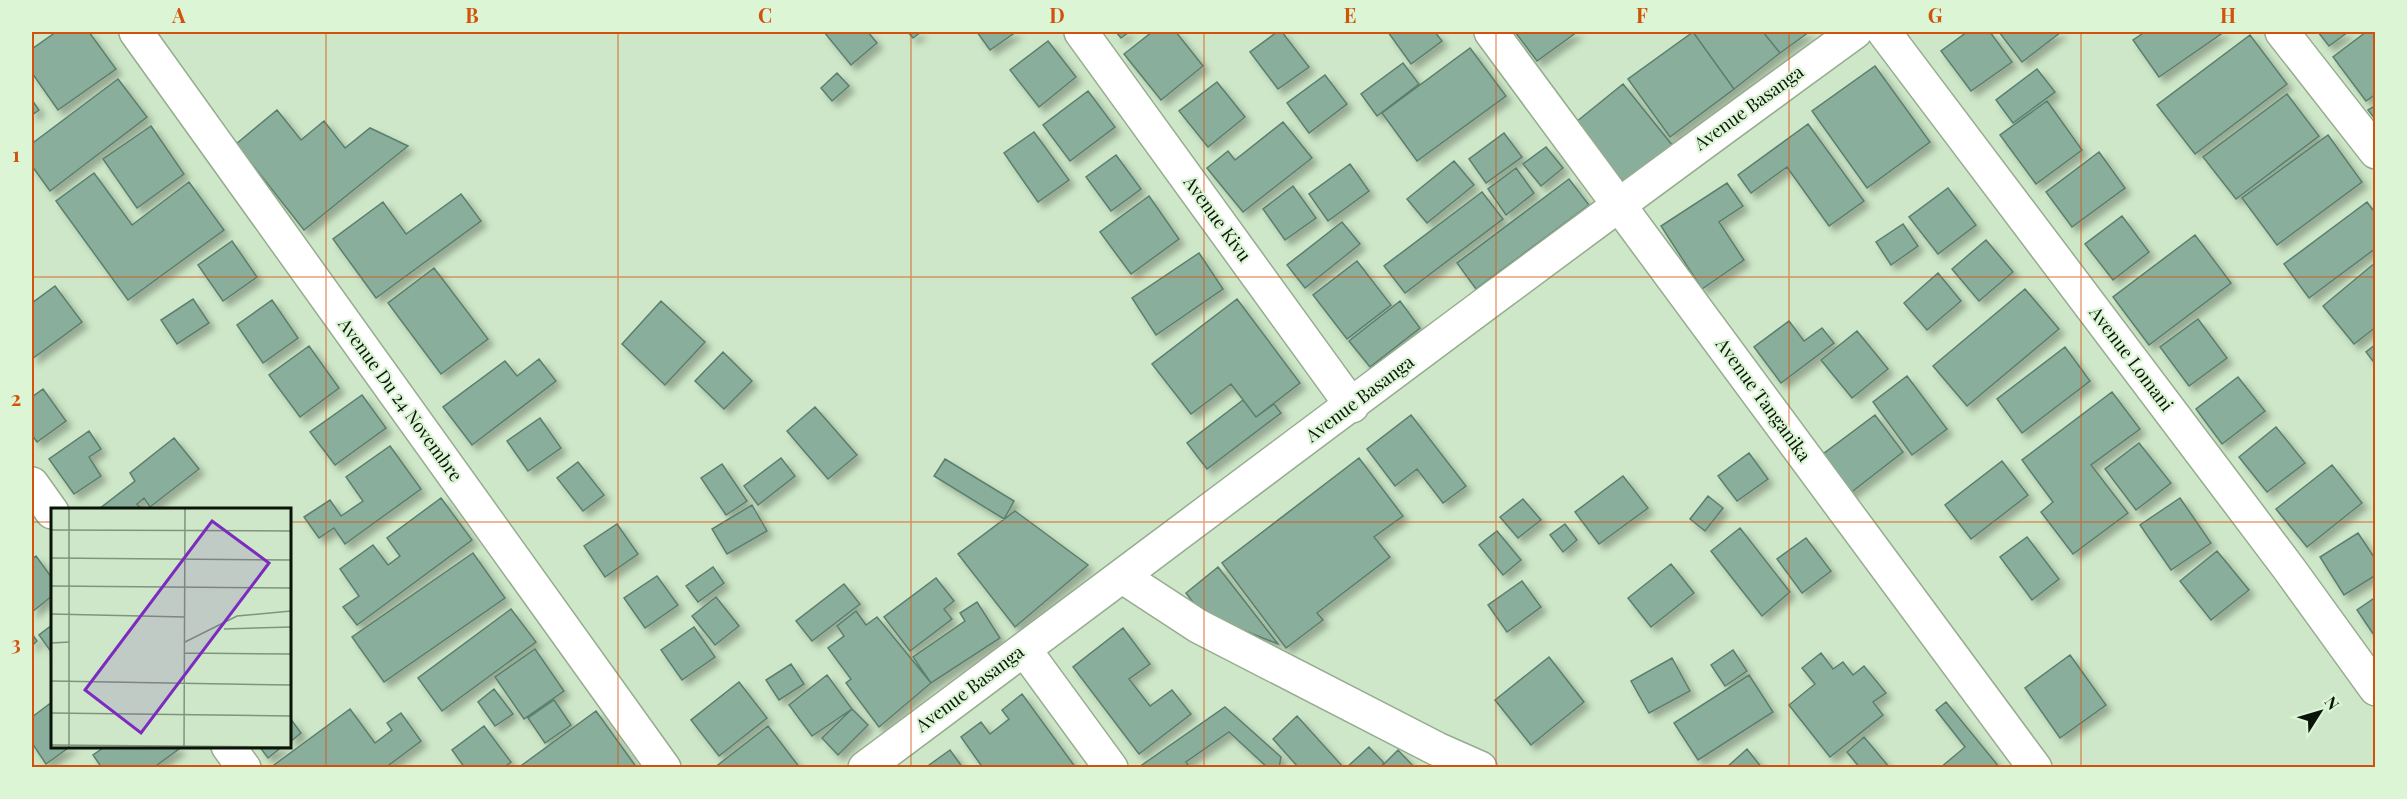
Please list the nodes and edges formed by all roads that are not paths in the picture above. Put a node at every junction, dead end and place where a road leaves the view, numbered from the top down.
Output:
1 (136, 32) edge
2 (1081, 32) edge
3 (1491, 32) edge
4 (1855, 32) edge
5 (1884, 32) edge
6 (2282, 32) edge
7 (2376, 152) edge
8 (1619, 204) junction
9 (1352, 406) junction
10 (32, 484) edge
11 (51, 511) edge
12 (1123, 577) junction
13 (1024, 649) junction
14 (2376, 689) edge
15 (229, 748) edge
16 (244, 768) edge
17 (664, 768) edge
18 (865, 768) edge
19 (1111, 768) edge
20 (1480, 768) edge
21 (2036, 768) edge

1 - 17 street, Avenue Du 24 Novembre
2 - 9 street, Avenue Kivu
3 - 8 street, Avenue Tanganika
4 - 8 street, Avenue Basanga
5 - 14 street, Avenue Lomani
6 - 7 street
8 - 9 street, Avenue Basanga
8 - 21 street, Avenue Tanganika
9 - 12 street, Avenue Basanga
10 - 11 street
12 - 13 street, Avenue Basanga
12 - 20 street
13 - 18 street, Avenue Basanga
13 - 19 street
15 - 16 street

